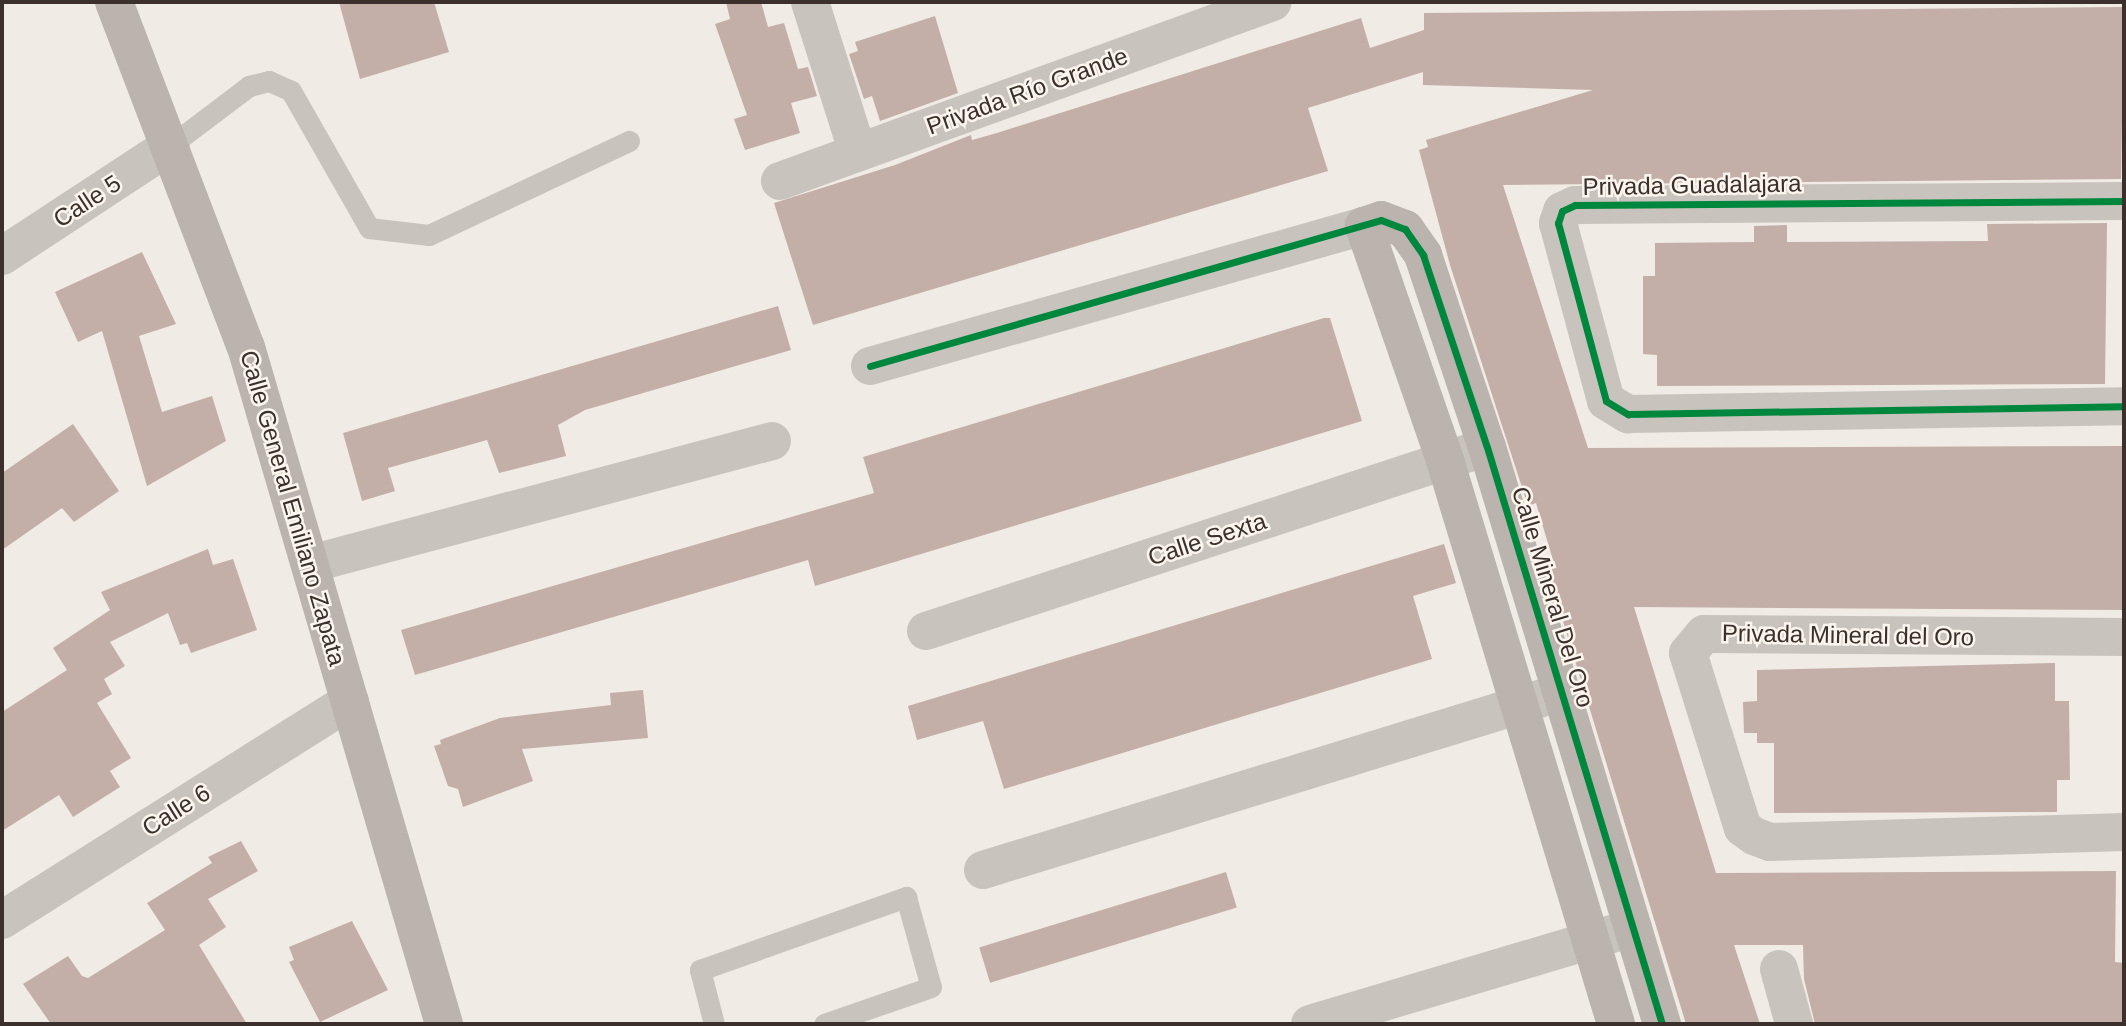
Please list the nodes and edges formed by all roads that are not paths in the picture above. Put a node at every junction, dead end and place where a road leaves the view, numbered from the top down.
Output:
1 (114, 2) edge
2 (810, 2) edge
3 (1273, 2) edge
4 (629, 141) dead end
5 (171, 145) junction
6 (858, 153) junction
7 (780, 181) dead end
8 (2124, 201) edge
9 (1364, 226) junction
10 (2, 256) edge
11 (870, 366) dead end
12 (2124, 406) edge
13 (772, 441) dead end
14 (1487, 447) junction
15 (1445, 460) junction
16 (310, 564) junction
17 (926, 631) dead end
18 (2124, 637) edge
19 (1562, 692) junction
20 (350, 701) junction
21 (1518, 705) junction
22 (2124, 832) edge
23 (983, 870) dead end
24 (2, 920) edge
25 (1633, 928) junction
26 (1591, 941) junction
27 (1779, 969) dead end
28 (444, 1024) edge
29 (714, 1024) edge
30 (824, 1024) edge
31 (1310, 1024) edge
32 (1616, 1024) edge
33 (1662, 1024) edge
34 (1794, 1024) edge

1 - 5 street, Calle General Emiliano Zapata
2 - 6 street
3 - 6 street, Privada Río Grande
4 - 5 lane
5 - 10 street, Calle 5
5 - 16 street, Calle General Emiliano Zapata
6 - 7 street, Privada Río Grande
8 - 12 street, Privada Guadalajara
9 - 11 street
9 - 14 street, Calle Mineral Del Oro
9 - 15 street
13 - 16 street
14 - 15 street, Calle Sexta
14 - 19 street, Calle Mineral Del Oro
15 - 17 street, Calle Sexta
15 - 21 street
16 - 20 street, Calle General Emiliano Zapata
18 - 22 street, Privada Mineral del Oro
19 - 21 street
19 - 25 street, Calle Mineral Del Oro
20 - 24 street, Calle 6
20 - 28 street, Calle General Emiliano Zapata
21 - 23 street
21 - 26 street
25 - 26 street
25 - 33 street, Calle Mineral Del Oro
26 - 31 street
26 - 32 street
27 - 34 street
29 - 30 lane

